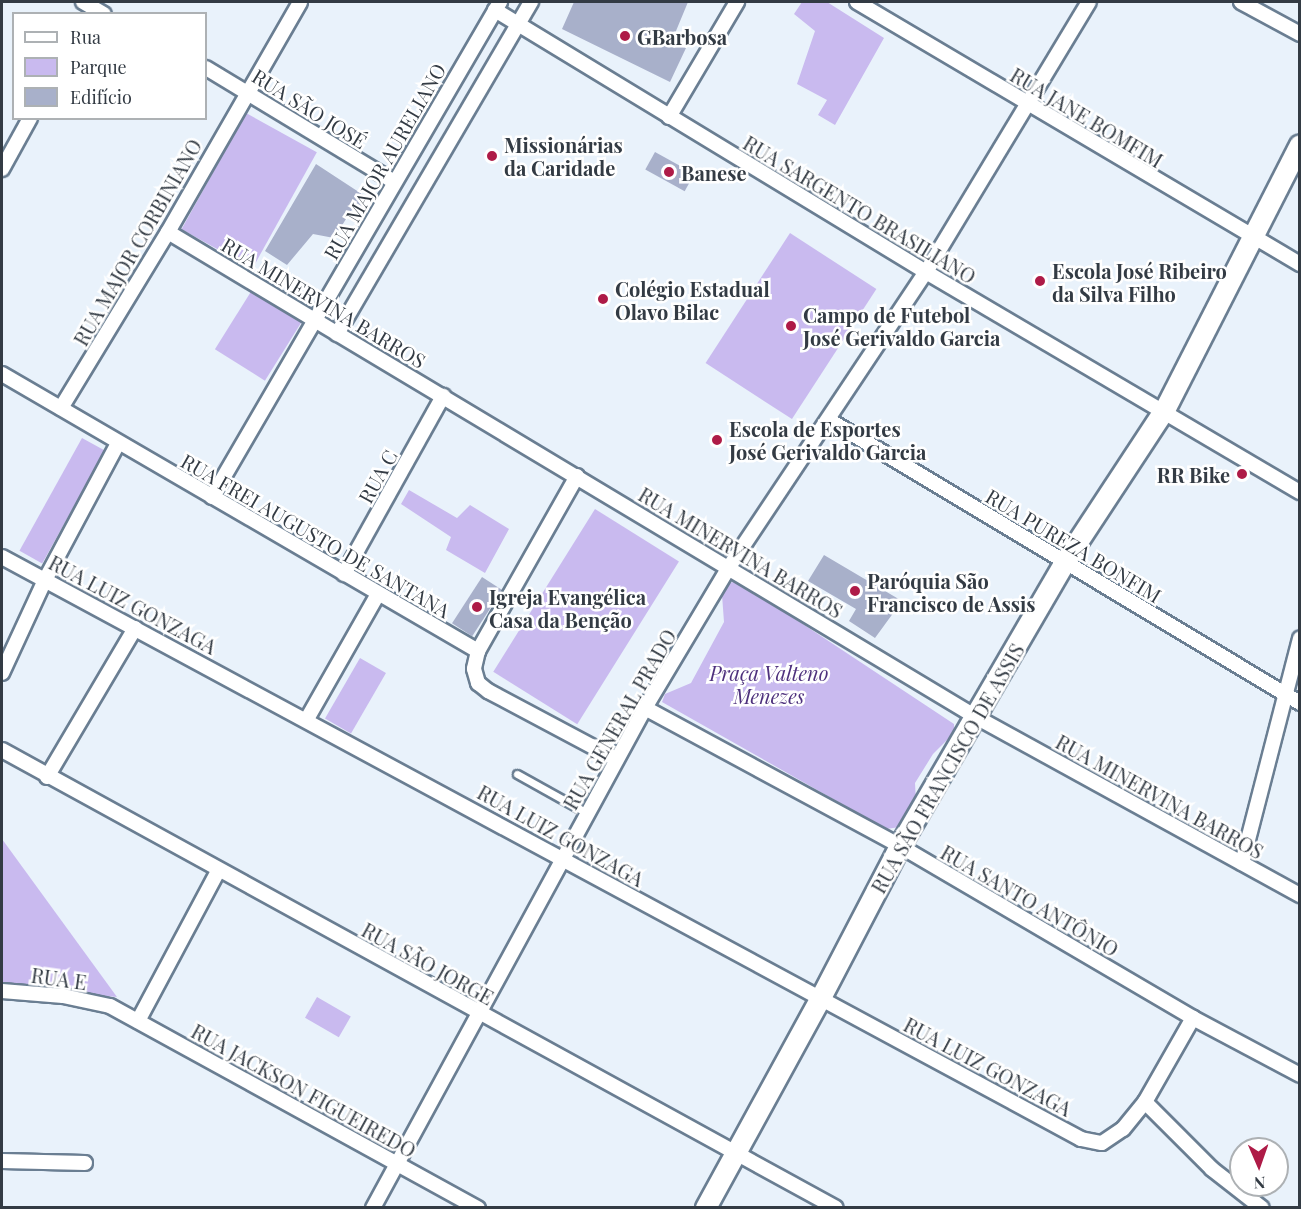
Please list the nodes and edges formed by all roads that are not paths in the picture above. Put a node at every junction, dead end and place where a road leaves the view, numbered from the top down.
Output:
1 (300, 2) edge
2 (531, 2) edge
3 (737, 2) edge
4 (856, 2) edge
5 (1089, 2) edge
6 (1241, 2) edge
7 (498, 6) edge
8 (519, 23) junction
9 (1299, 34) edge
10 (207, 69) edge
11 (247, 91) junction
12 (1025, 104) junction
13 (669, 117) junction
14 (29, 120) edge
15 (1299, 145) edge
16 (2, 169) edge
17 (394, 182) junction
18 (168, 232) junction
19 (1251, 237) junction
20 (1299, 264) edge
21 (926, 272) junction
22 (314, 320) junction
23 (337, 334) junction
24 (2, 374) edge
25 (443, 396) junction
26 (61, 408) junction
27 (1165, 410) junction
28 (829, 420) junction
29 (118, 443) junction
30 (578, 476) junction
31 (1299, 492) edge
32 (212, 497) junction
33 (2, 557) edge
34 (1065, 562) junction
35 (729, 567) junction
36 (344, 574) junction
37 (45, 580) junction
38 (378, 594) junction
39 (135, 628) junction
40 (1299, 638) edge
41 (478, 651) junction
42 (2, 673) edge
43 (1284, 694) junction
44 (1299, 703) edge
45 (645, 708) junction
46 (976, 717) junction
47 (307, 719) junction
48 (2, 750) edge
49 (616, 759) junction
50 (517, 774) dead end
51 (47, 777) junction
52 (587, 813) junction
53 (900, 846) junction
54 (563, 858) junction
55 (1242, 863) junction
56 (218, 871) junction
57 (1299, 895) edge
58 (2, 991) edge
59 (821, 998) junction
60 (110, 1006) joint
61 (479, 1013) junction
62 (1193, 1018) junction
63 (138, 1021) junction
64 (1299, 1075) edge
65 (1145, 1102) junction
66 (737, 1152) junction
67 (2, 1161) edge
68 (85, 1163) dead end
69 (397, 1164) junction
70 (373, 1208) edge
71 (478, 1208) edge
72 (706, 1208) edge
73 (836, 1208) edge
74 (1262, 1208) edge

1 - 11 street, RUA MAJOR CORBINIANO
2 - 8 street
3 - 13 street
4 - 12 street, RUA JANE BOMFIM
5 - 12 street, RUA GENERAL PRADO
6 - 9 street
7 - 8 street, RUA SARGENTO BRASILIANO
7 - 17 street, RUA MAJOR AURELIANO
8 - 13 street, RUA SARGENTO BRASILIANO
8 - 23 street
10 - 11 street, RUA SÃO JOSÉ
11 - 17 street, RUA SÃO JOSÉ
11 - 18 street, RUA MAJOR CORBINIANO
12 - 19 street, RUA JANE BOMFIM
12 - 21 street, RUA GENERAL PRADO
13 - 21 street, RUA SARGENTO BRASILIANO
14 - 16 street
15 - 19 street, RUA SÃO FRANCISCO DE ASSIS
17 - 22 street, RUA MAJOR AURELIANO
18 - 22 street, RUA MINERVINA BARROS
18 - 26 street, RUA MAJOR CORBINIANO
19 - 20 street, RUA JANE BOMFIM
19 - 27 street, RUA SÃO FRANCISCO DE ASSIS
21 - 27 street, RUA SARGENTO BRASILIANO
21 - 28 street, RUA GENERAL PRADO
22 - 23 street, RUA MINERVINA BARROS
22 - 32 street, RUA MAJOR AURELIANO
23 - 25 street, RUA MINERVINA BARROS
24 - 26 street, RUA FREI AUGUSTO DE SANTANA
25 - 30 street, RUA MINERVINA BARROS
25 - 36 street, RUA C
26 - 29 street, RUA FREI AUGUSTO DE SANTANA
27 - 31 street, RUA SARGENTO BRASILIANO
27 - 34 street, RUA SÃO FRANCISCO DE ASSIS
28 - 34 street, RUA PUREZA BONFIM
28 - 35 street, RUA GENERAL PRADO
29 - 32 street, RUA FREI AUGUSTO DE SANTANA
29 - 37 street
30 - 35 street, RUA MINERVINA BARROS
30 - 41 street
32 - 36 street, RUA FREI AUGUSTO DE SANTANA
33 - 37 street, RUA LUIZ GONZAGA
34 - 43 street, RUA PUREZA BONFIM
34 - 46 street, RUA SÃO FRANCISCO DE ASSIS
35 - 45 street, RUA GENERAL PRADO
35 - 46 street, RUA MINERVINA BARROS
36 - 38 street, RUA FREI AUGUSTO DE SANTANA
37 - 39 street, RUA LUIZ GONZAGA
37 - 42 street
38 - 41 street, RUA FREI AUGUSTO DE SANTANA
38 - 47 street
39 - 47 street, RUA LUIZ GONZAGA
39 - 51 street
40 - 43 street
41 - 49 street
43 - 44 street, RUA PUREZA BONFIM
43 - 55 street
45 - 49 street, RUA GENERAL PRADO
45 - 53 street, RUA SANTO ANTÔNIO
46 - 53 street, RUA SÃO FRANCISCO DE ASSIS
46 - 55 street, RUA MINERVINA BARROS
47 - 54 street, RUA LUIZ GONZAGA
48 - 51 street, RUA SÃO JORGE
49 - 52 street, RUA GENERAL PRADO
50 - 52 lane
51 - 56 street, RUA SÃO JORGE
52 - 54 street, RUA GENERAL PRADO
53 - 59 street, RUA SÃO FRANCISCO DE ASSIS
53 - 62 street, RUA SANTO ANTÔNIO
54 - 59 street, RUA LUIZ GONZAGA
54 - 61 street, RUA GENERAL PRADO
55 - 57 street, RUA MINERVINA BARROS
56 - 61 street, RUA SÃO JORGE
56 - 63 street
58 - 60 street, RUA E
59 - 65 street, RUA LUIZ GONZAGA
59 - 66 street, RUA SÃO FRANCISCO DE ASSIS
60 - 63 street, RUA JACKSON FIGUEIREDO
61 - 66 street, RUA SÃO JORGE
61 - 69 street, RUA GENERAL PRADO
62 - 64 street, RUA SANTO ANTÔNIO
62 - 65 street
63 - 69 street, RUA JACKSON FIGUEIREDO
65 - 74 street
66 - 72 street, RUA SÃO FRANCISCO DE ASSIS
66 - 73 street, RUA SÃO JORGE
67 - 68 street
69 - 70 street, RUA GENERAL PRADO
69 - 71 street, RUA JACKSON FIGUEIREDO

